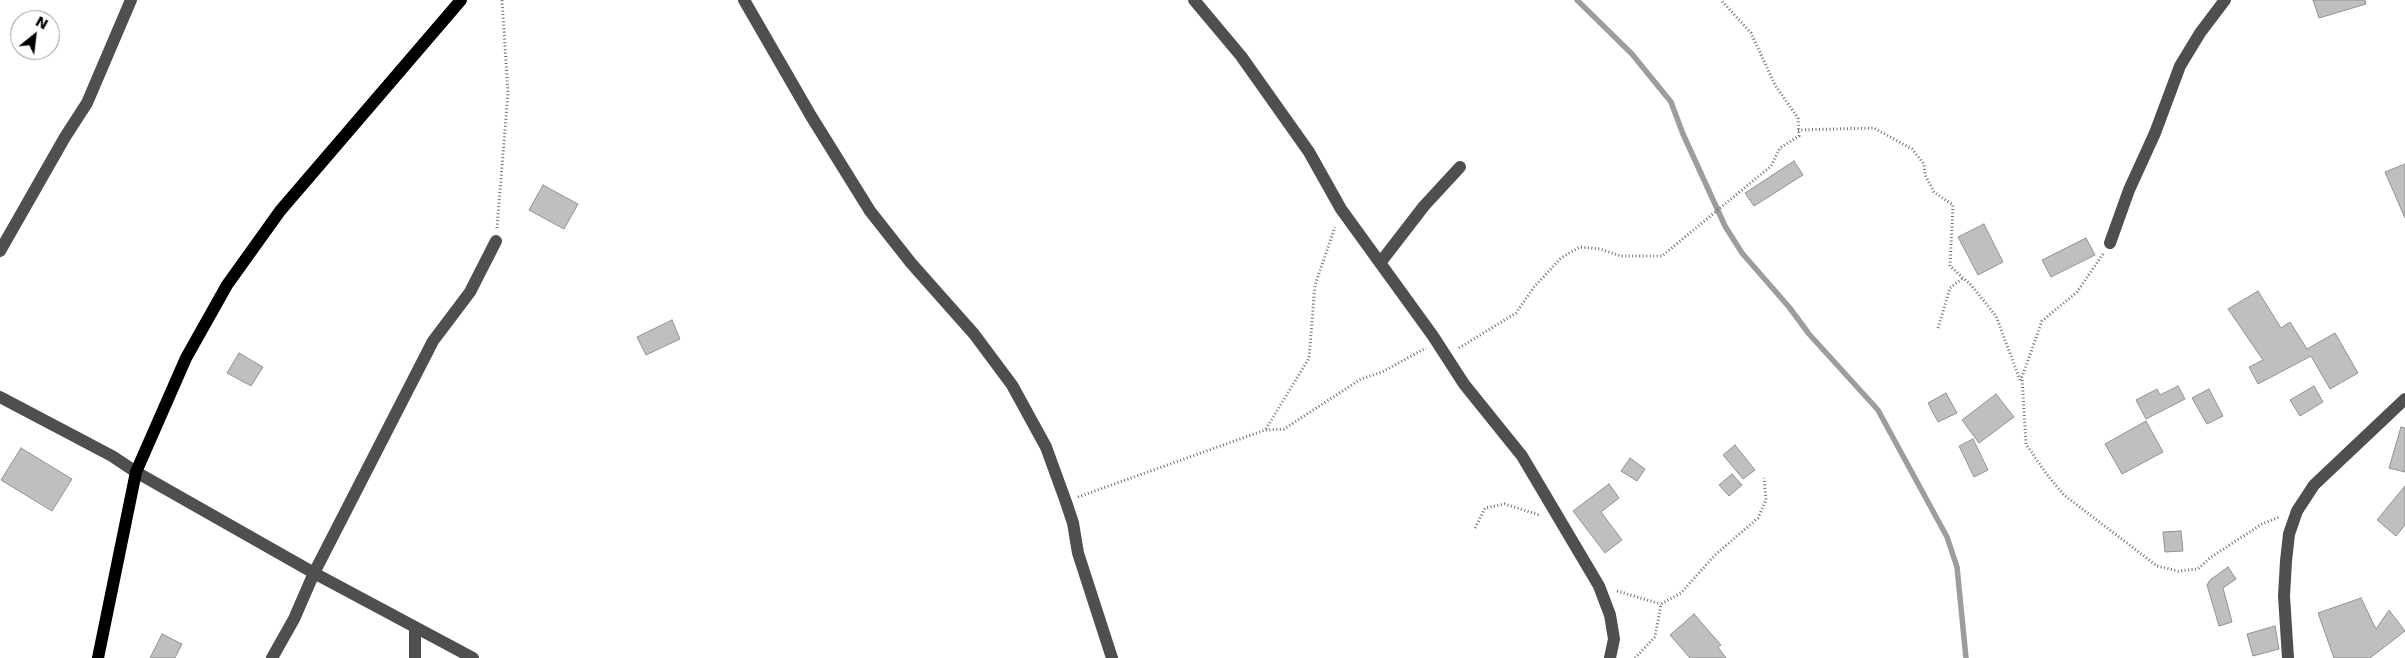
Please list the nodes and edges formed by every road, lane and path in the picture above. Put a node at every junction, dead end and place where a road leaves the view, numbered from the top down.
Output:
1 (131, 0) edge
2 (461, 0) edge
3 (502, 0) edge
4 (744, 0) edge
5 (1194, 0) edge
6 (1721, 0) edge
7 (2225, 0) edge
8 (1798, 130) junction
9 (1460, 167) dead end
10 (1341, 210) junction
11 (496, 241) joint
12 (2110, 243) joint
13 (0, 251) edge
14 (1380, 263) junction
15 (1963, 278) junction
16 (1938, 328) dead end
17 (1437, 342) junction
18 (1445, 356) junction
19 (2021, 382) junction
20 (0, 397) edge
21 (2405, 399) edge
22 (1265, 430) junction
23 (136, 472) junction
24 (1764, 478) dead end
25 (1066, 502) junction
26 (2297, 511) junction
27 (1558, 518) junction
28 (1475, 528) dead end
29 (314, 574) junction
30 (1599, 586) junction
31 (1661, 604) junction
32 (415, 627) junction
33 (98, 658) edge
34 (272, 658) edge
35 (414, 658) edge
36 (473, 658) edge
37 (1112, 658) edge
38 (1610, 658) edge
39 (1635, 658) edge
40 (2288, 658) edge

1 - 13 street
2 - 23 main road
3 - 11 path
4 - 25 street
5 - 10 street
6 - 8 path
7 - 12 street
8 - 15 path
8 - 18 path
9 - 14 street
10 - 14 street
10 - 22 path
11 - 29 street
12 - 19 path
14 - 17 street
15 - 16 path
15 - 19 path
17 - 18 street
17 - 22 path
18 - 27 street
19 - 26 path
20 - 23 street
21 - 26 street
22 - 25 path
23 - 29 street
23 - 33 main road
24 - 31 path
25 - 37 street
26 - 40 street
27 - 28 path
27 - 30 street
29 - 32 street
29 - 34 street
30 - 31 path
30 - 38 street
31 - 39 path
32 - 35 street
32 - 36 street

